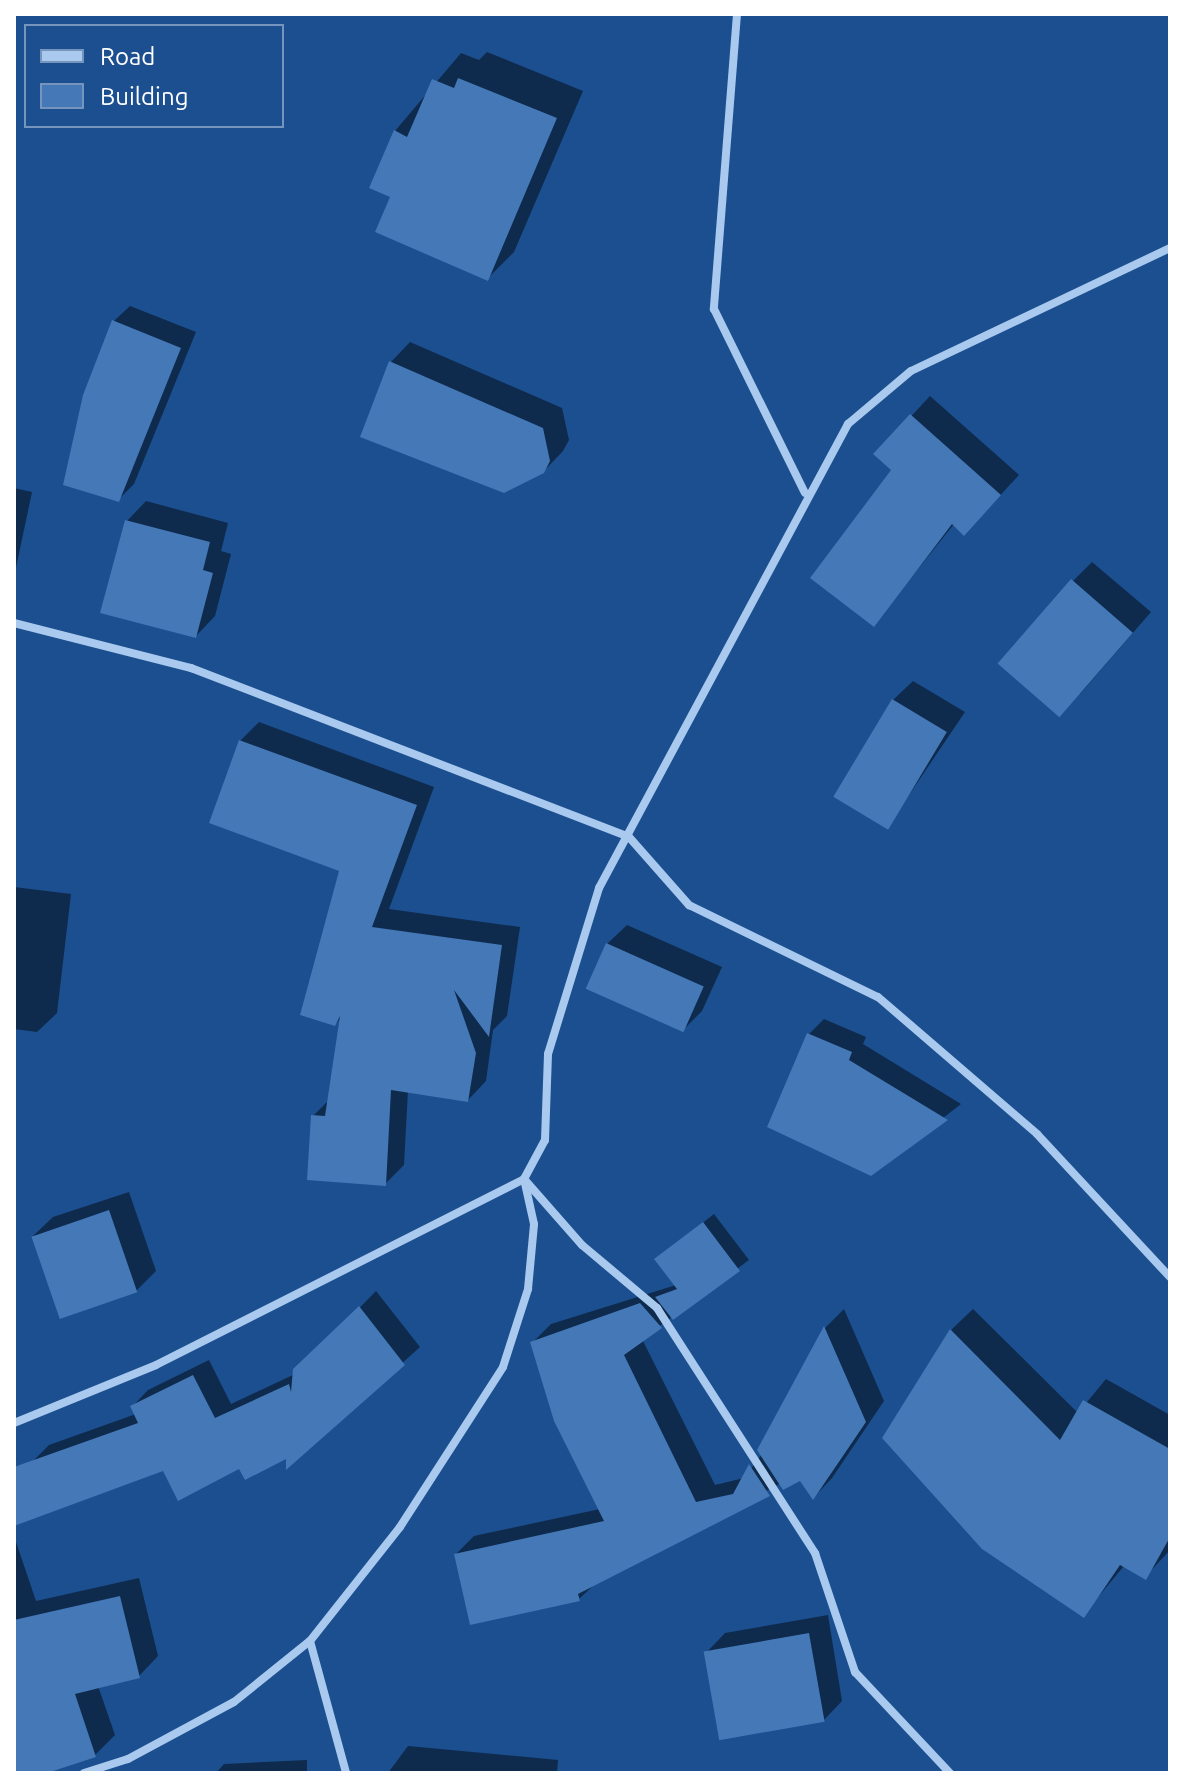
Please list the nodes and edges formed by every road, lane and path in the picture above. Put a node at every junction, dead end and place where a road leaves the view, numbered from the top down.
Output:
1 (737, 14) edge
2 (1170, 248) edge
3 (805, 493) junction
4 (14, 623) edge
5 (629, 837) junction
6 (524, 1179) junction
7 (1170, 1277) edge
8 (14, 1423) edge
9 (310, 1641) junction
10 (84, 1773) edge
11 (346, 1773) edge
12 (950, 1773) edge

1 - 3 street
2 - 3 street
3 - 5 street
4 - 5 street
5 - 6 street
5 - 7 street
6 - 8 street
6 - 9 street
6 - 12 street
9 - 10 street
9 - 11 street

